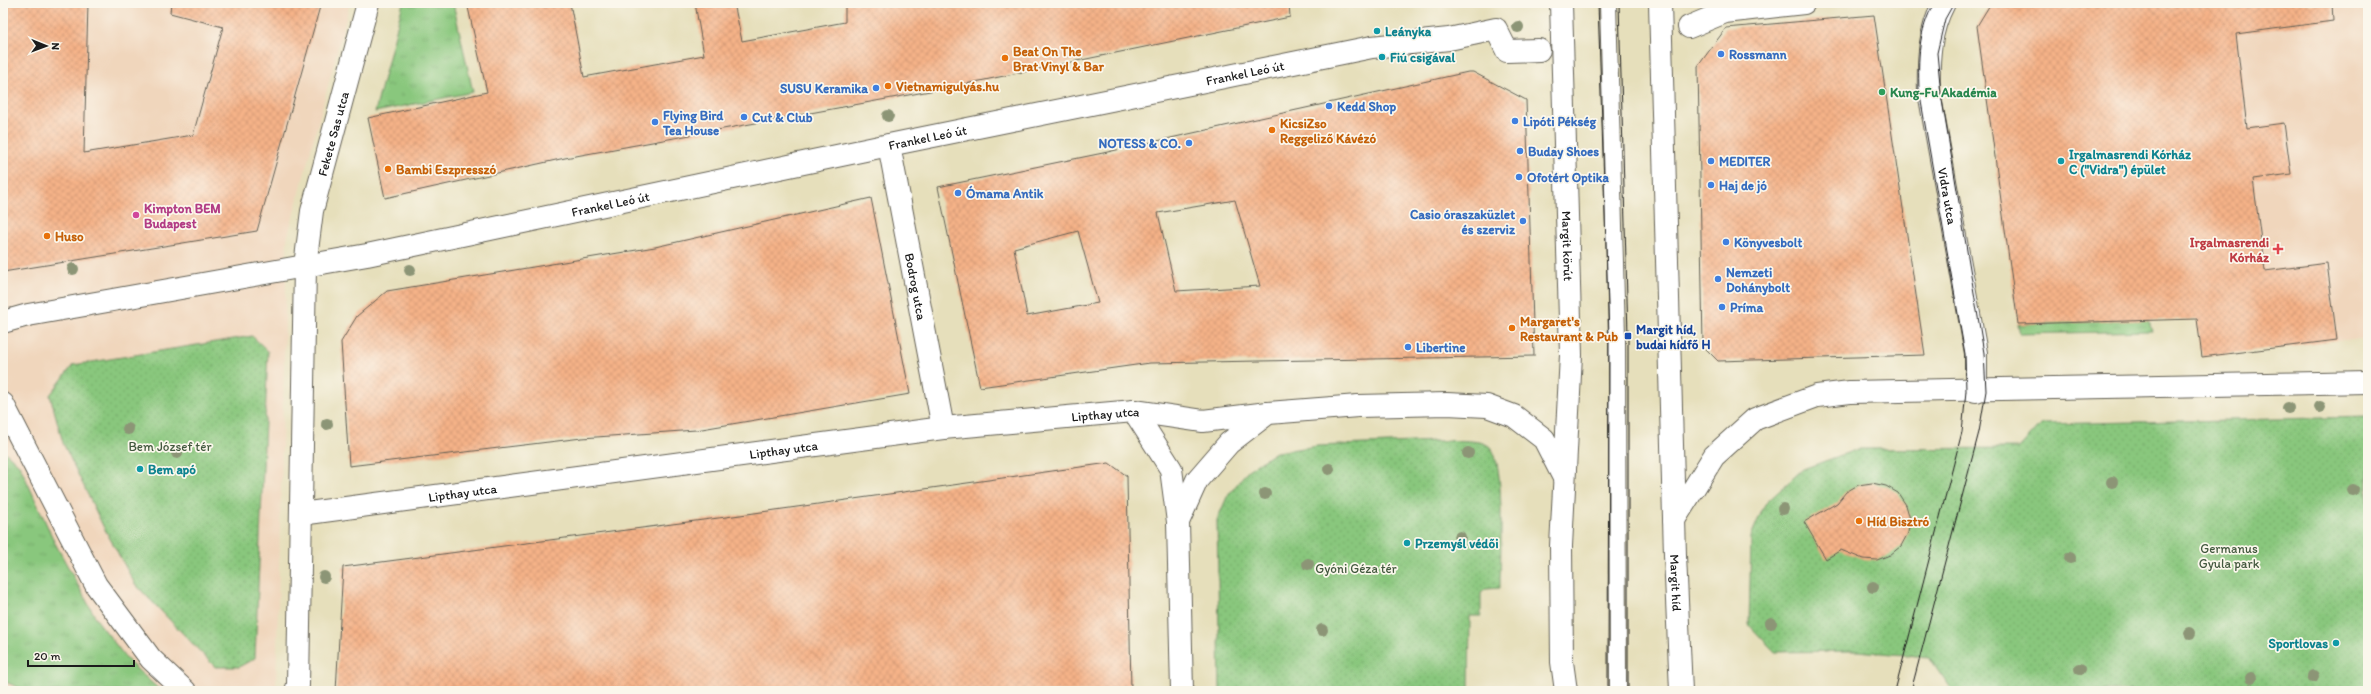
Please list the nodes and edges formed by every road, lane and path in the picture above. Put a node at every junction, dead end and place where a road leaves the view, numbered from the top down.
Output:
1 (368, 3) edge
2 (1561, 3) edge
3 (1608, 3) edge
4 (1660, 3) edge
5 (1804, 3) edge
6 (1944, 3) edge
7 (1689, 26) dead end
8 (1539, 50) dead end
9 (889, 145) junction
10 (305, 266) junction
11 (3, 322) edge
12 (2368, 382) edge
13 (1976, 391) junction
14 (3, 404) edge
15 (1134, 411) junction
16 (1268, 413) junction
17 (943, 428) junction
18 (1564, 484) junction
19 (301, 514) junction
20 (1674, 520) junction
21 (1178, 522) junction
22 (185, 691) edge
23 (296, 691) edge
24 (1182, 691) edge
25 (1566, 691) edge
26 (1618, 691) edge
27 (1681, 691) edge

1 - 10 street, Fekete Sas utca
2 - 18 street, Margit körút
3 - 26 lane
4 - 20 street, Margit híd
5 - 7 street
6 - 13 street, Vidra utca
8 - 9 street, Frankel Leó út
9 - 10 street, Frankel Leó út
9 - 17 street, Bodrog utca
10 - 11 street
10 - 19 street
12 - 13 street
13 - 20 street
14 - 22 street
15 - 16 street, Lipthay utca
15 - 17 street, Lipthay utca
15 - 21 street
16 - 18 street, Lipthay utca
16 - 21 street
17 - 19 street, Lipthay utca
18 - 25 street
19 - 23 street
20 - 27 street, Margit híd
21 - 24 street

